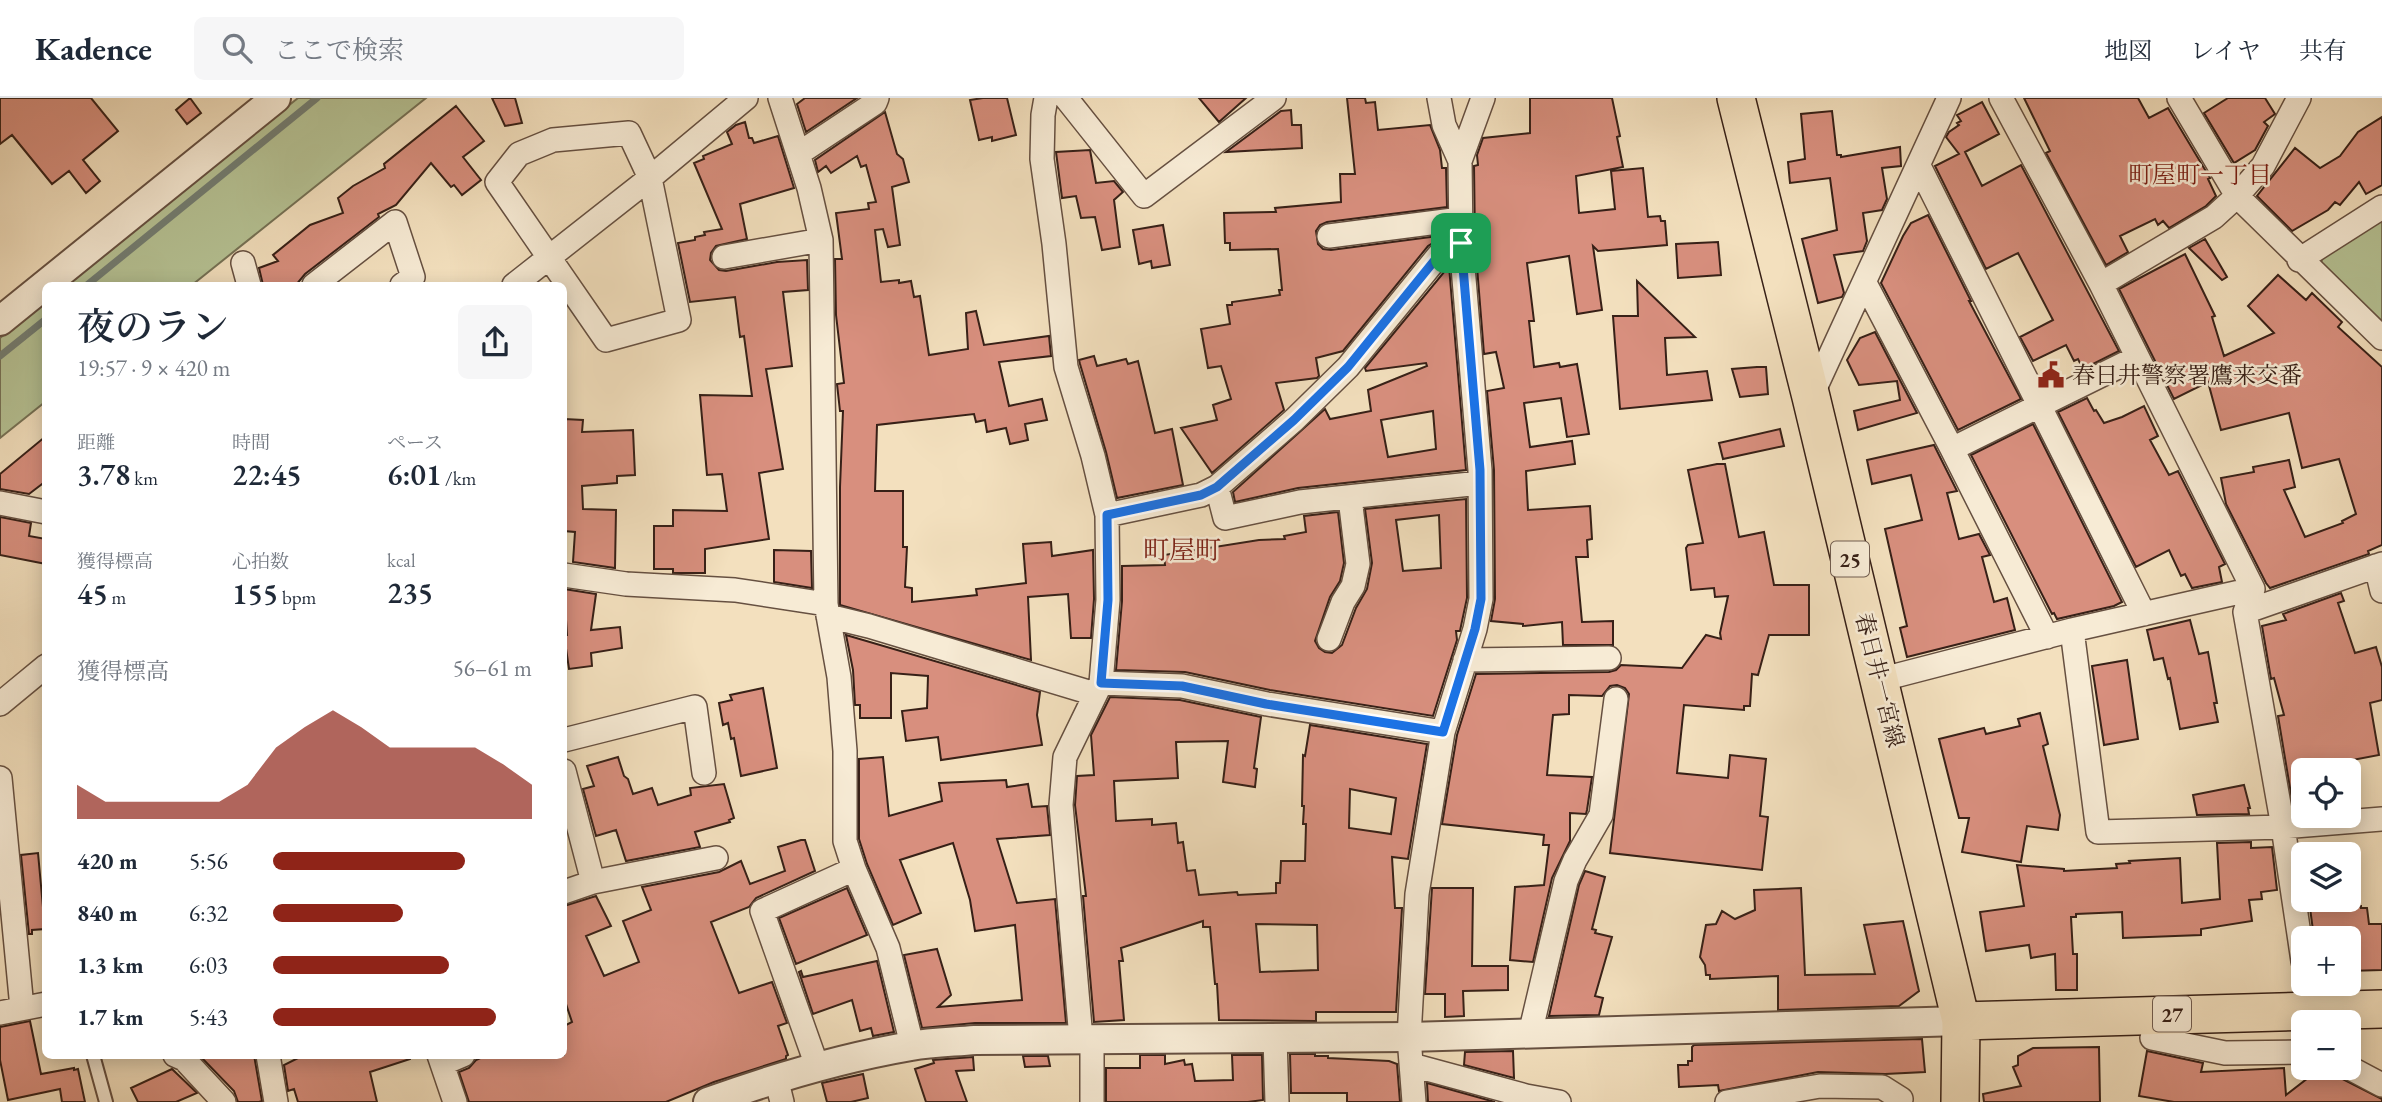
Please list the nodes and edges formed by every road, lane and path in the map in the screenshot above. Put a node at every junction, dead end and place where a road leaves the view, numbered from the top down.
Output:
1 (276, 98) edge
2 (746, 98) edge
3 (780, 98) edge
4 (877, 98) edge
5 (1046, 98) edge
6 (1066, 98) edge
7 (1274, 98) edge
8 (1439, 98) edge
9 (1483, 98) edge
10 (1736, 98) edge
11 (1949, 98) edge
12 (2001, 98) edge
13 (2179, 98) edge
14 (2299, 98) edge
15 (798, 154) junction
16 (1460, 161) junction
17 (1919, 166) junction
18 (650, 178) junction
19 (2237, 196) junction
20 (2382, 207) edge
21 (1461, 219) junction
22 (1329, 236) dead end
23 (821, 240) junction
24 (1461, 243) junction
25 (550, 256) junction
26 (724, 257) dead end
27 (2300, 260) junction
28 (243, 263) dead end
29 (48, 282) edge
30 (248, 282) edge
31 (318, 282) edge
32 (406, 282) edge
33 (518, 282) edge
34 (1865, 283) junction
35 (2101, 284) junction
36 (42, 287) edge
37 (0, 321) edge
38 (2382, 338) edge
39 (2136, 358) junction
40 (1811, 397) junction
41 (2039, 405) junction
42 (1952, 449) junction
43 (1480, 483) junction
44 (1217, 487) junction
45 (1350, 498) junction
46 (0, 503) edge
47 (42, 511) edge
48 (1107, 515) junction
49 (2379, 565) edge
50 (567, 575) edge
51 (2253, 589) junction
52 (2382, 591) edge
53 (827, 610) junction
54 (2245, 612) junction
55 (2144, 614) junction
56 (2072, 630) junction
57 (2047, 637) junction
58 (1329, 639) dead end
59 (1609, 658) dead end
60 (1465, 660) junction
61 (42, 669) edge
62 (1879, 680) junction
63 (1098, 688) junction
64 (1616, 699) dead end
65 (0, 704) edge
66 (1443, 732) junction
67 (567, 739) edge
68 (704, 773) dead end
69 (0, 778) edge
70 (567, 783) edge
71 (2382, 819) edge
72 (2283, 827) junction
73 (716, 858) dead end
74 (854, 869) junction
75 (593, 883) junction
76 (567, 891) edge
77 (2298, 926) edge
78 (2308, 997) edge
79 (42, 1005) edge
80 (2382, 1009) edge
81 (11, 1010) edge
82 (1962, 1021) junction
83 (1530, 1034) junction
84 (1409, 1037) junction
85 (1275, 1038) junction
86 (2152, 1038) dead end
87 (1086, 1039) junction
88 (912, 1045) junction
89 (2291, 1052) edge
90 (94, 1059) edge
91 (184, 1059) edge
92 (269, 1059) edge
93 (448, 1059) edge
94 (1412, 1065) junction
95 (817, 1066) junction
96 (2361, 1074) edge
97 (2382, 1085) edge
98 (779, 1090) edge
99 (1902, 1101) edge
100 (106, 1102) edge
101 (224, 1102) edge
102 (276, 1102) edge
103 (455, 1102) edge
104 (708, 1102) edge
105 (1092, 1102) edge
106 (1277, 1102) edge
107 (1414, 1102) edge
108 (1559, 1102) edge
109 (1727, 1102) edge
110 (1960, 1102) edge

1 - 29 street
2 - 18 street
3 - 15 street
4 - 15 street
5 - 48 street
6 - 7 street
8 - 16 street
9 - 16 street
10 - 40 main road, 春日井一宮線 / 25
11 - 17 street
12 - 35 street
13 - 19 street
14 - 19 street
15 - 23 street
16 - 21 street
17 - 34 street
17 - 41 street
18 - 25 street
18 - 25 street
18 - 25 street
19 - 27 street
19 - 35 street
20 - 27 street
21 - 22 street
21 - 24 street
23 - 26 street
23 - 53 street
24 - 43 street
24 - 44 street
25 - 33 street
27 - 38 street
28 - 30 street
31 - 32 street
34 - 40 street
34 - 42 street
35 - 39 street
36 - 37 street
39 - 41 street
39 - 51 street
40 - 62 main road, 春日井一宮線 / 25
41 - 42 street
41 - 55 street
42 - 57 street
43 - 45 street
43 - 60 street
44 - 45 street
44 - 48 street
45 - 58 street
46 - 47 street
48 - 63 street
49 - 52 street
49 - 54 street
50 - 53 street
51 - 54 street
51 - 55 street
53 - 63 street
53 - 74 street
54 - 72 street
55 - 56 street
56 - 57 street
56 - 72 street
57 - 62 street
59 - 60 street
60 - 66 street
61 - 65 street
62 - 82 main road, 春日井一宮線 / 25
63 - 66 street
63 - 87 street
64 - 83 street
66 - 84 street
67 - 68 street
69 - 81 street
70 - 75 street
71 - 72 street
72 - 77 street
73 - 75 street
74 - 88 street
74 - 95 street
75 - 76 street
78 - 80 main road, 27
78 - 82 main road, 27
79 - 81 street
82 - 83 street
82 - 110 main road, 春日井一宮線 / 25
83 - 84 street
84 - 85 street
84 - 94 street
85 - 87 street
85 - 106 street
86 - 89 street
87 - 88 street
87 - 105 street
88 - 95 street
90 - 100 lane
91 - 101 street
92 - 102 street
93 - 103 street
94 - 107 street
94 - 108 street
95 - 98 street
96 - 97 street
98 - 104 street
99 - 109 street

